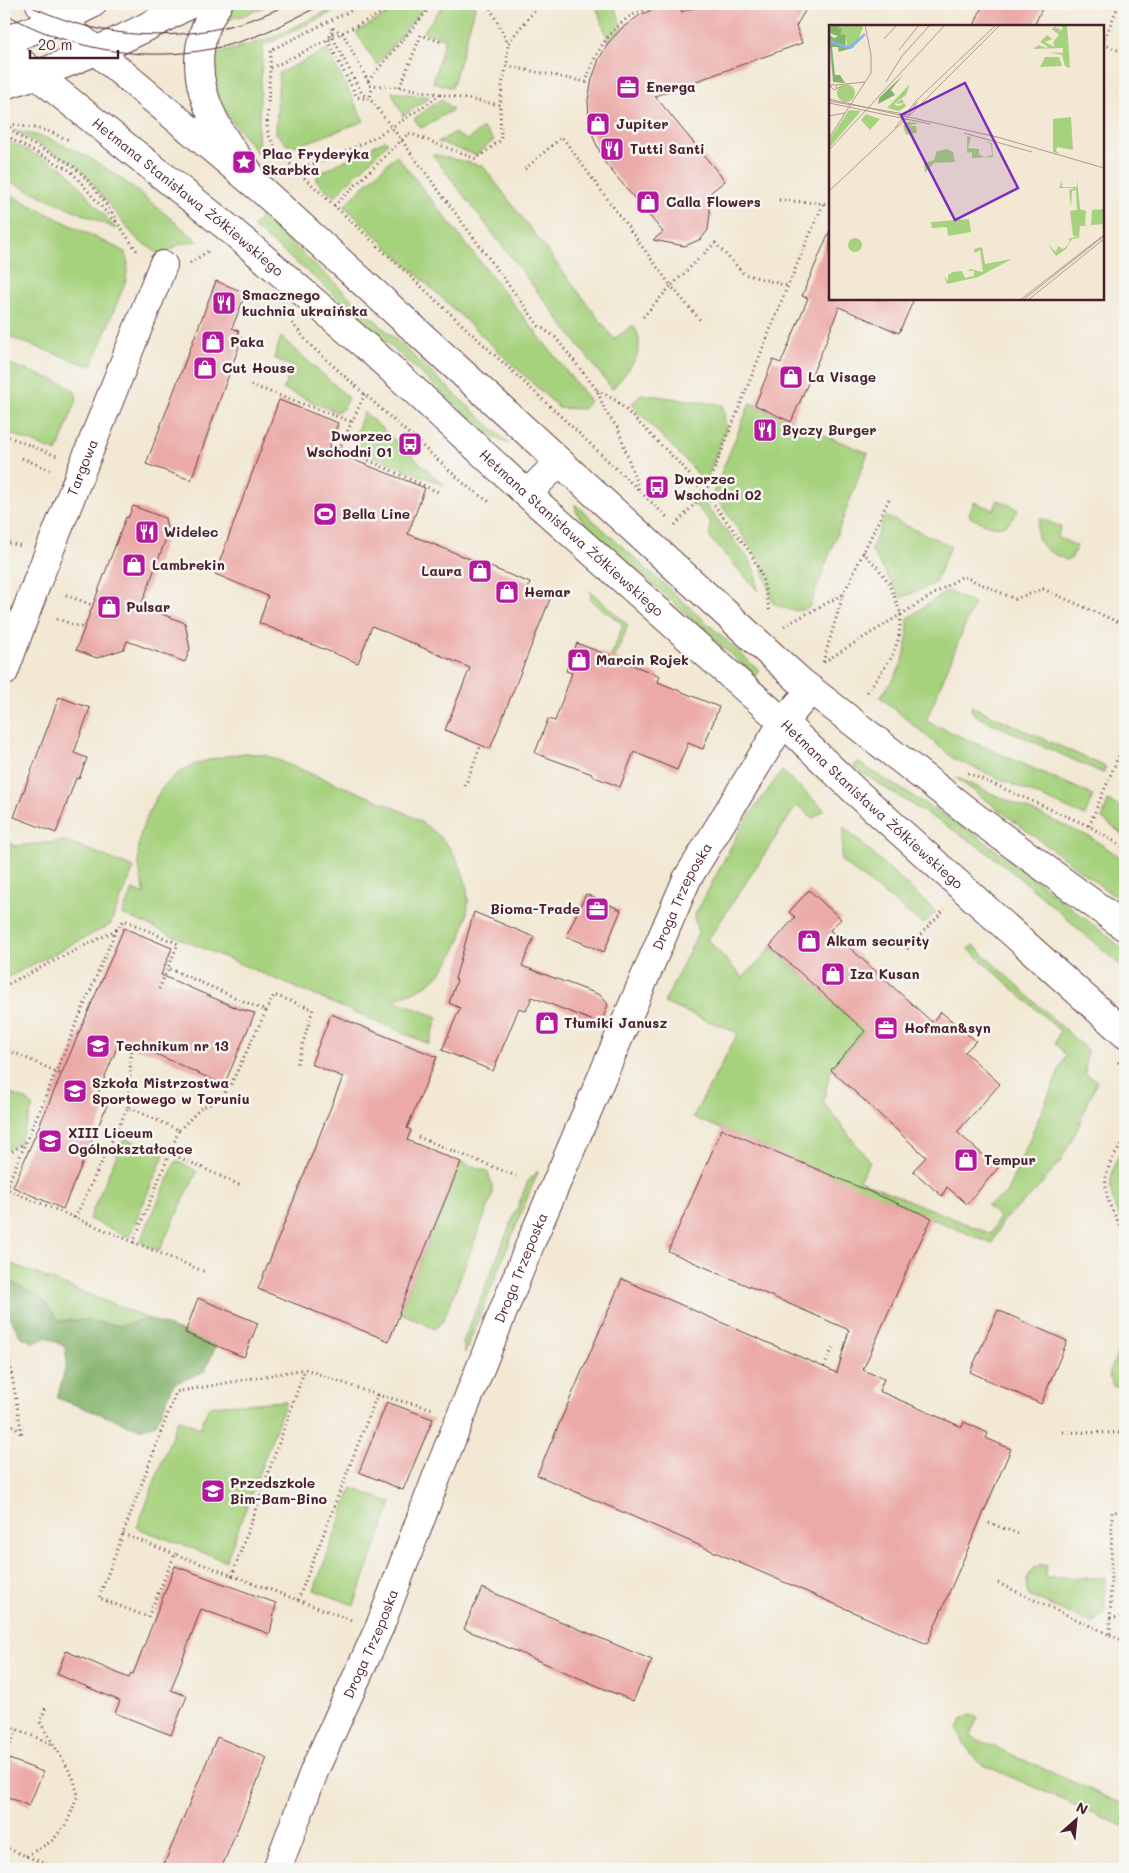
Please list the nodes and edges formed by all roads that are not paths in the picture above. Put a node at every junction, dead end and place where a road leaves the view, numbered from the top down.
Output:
1 (92, 4) edge
2 (190, 4) edge
3 (218, 4) edge
4 (50, 12) edge
5 (4, 41) edge
6 (4, 49) edge
7 (96, 50) junction
8 (36, 75) junction
9 (4, 84) edge
10 (273, 182) junction
11 (176, 264) road end
12 (559, 462) junction
13 (527, 494) junction
14 (4, 672) edge
15 (811, 690) junction
16 (783, 722) junction
17 (1125, 927) edge
18 (1125, 1034) edge
19 (277, 1869) edge

1 - 4 main road
2 - 7 main road
3 - 10 main road
4 - 5 main road
4 - 7 main road
6 - 8 main road, Hetmana Stanisława Żółkiewskiego
7 - 8 main road
7 - 10 main road
8 - 9 main road
8 - 13 main road, Hetmana Stanisława Żółkiewskiego
10 - 12 main road
11 - 14 main road, Targowa
12 - 13 main road
12 - 15 main road
13 - 16 main road, Hetmana Stanisława Żółkiewskiego
15 - 16 main road, Droga Trzeposka
15 - 17 main road
16 - 18 main road, Hetmana Stanisława Żółkiewskiego
16 - 19 main road, Droga Trzeposka

